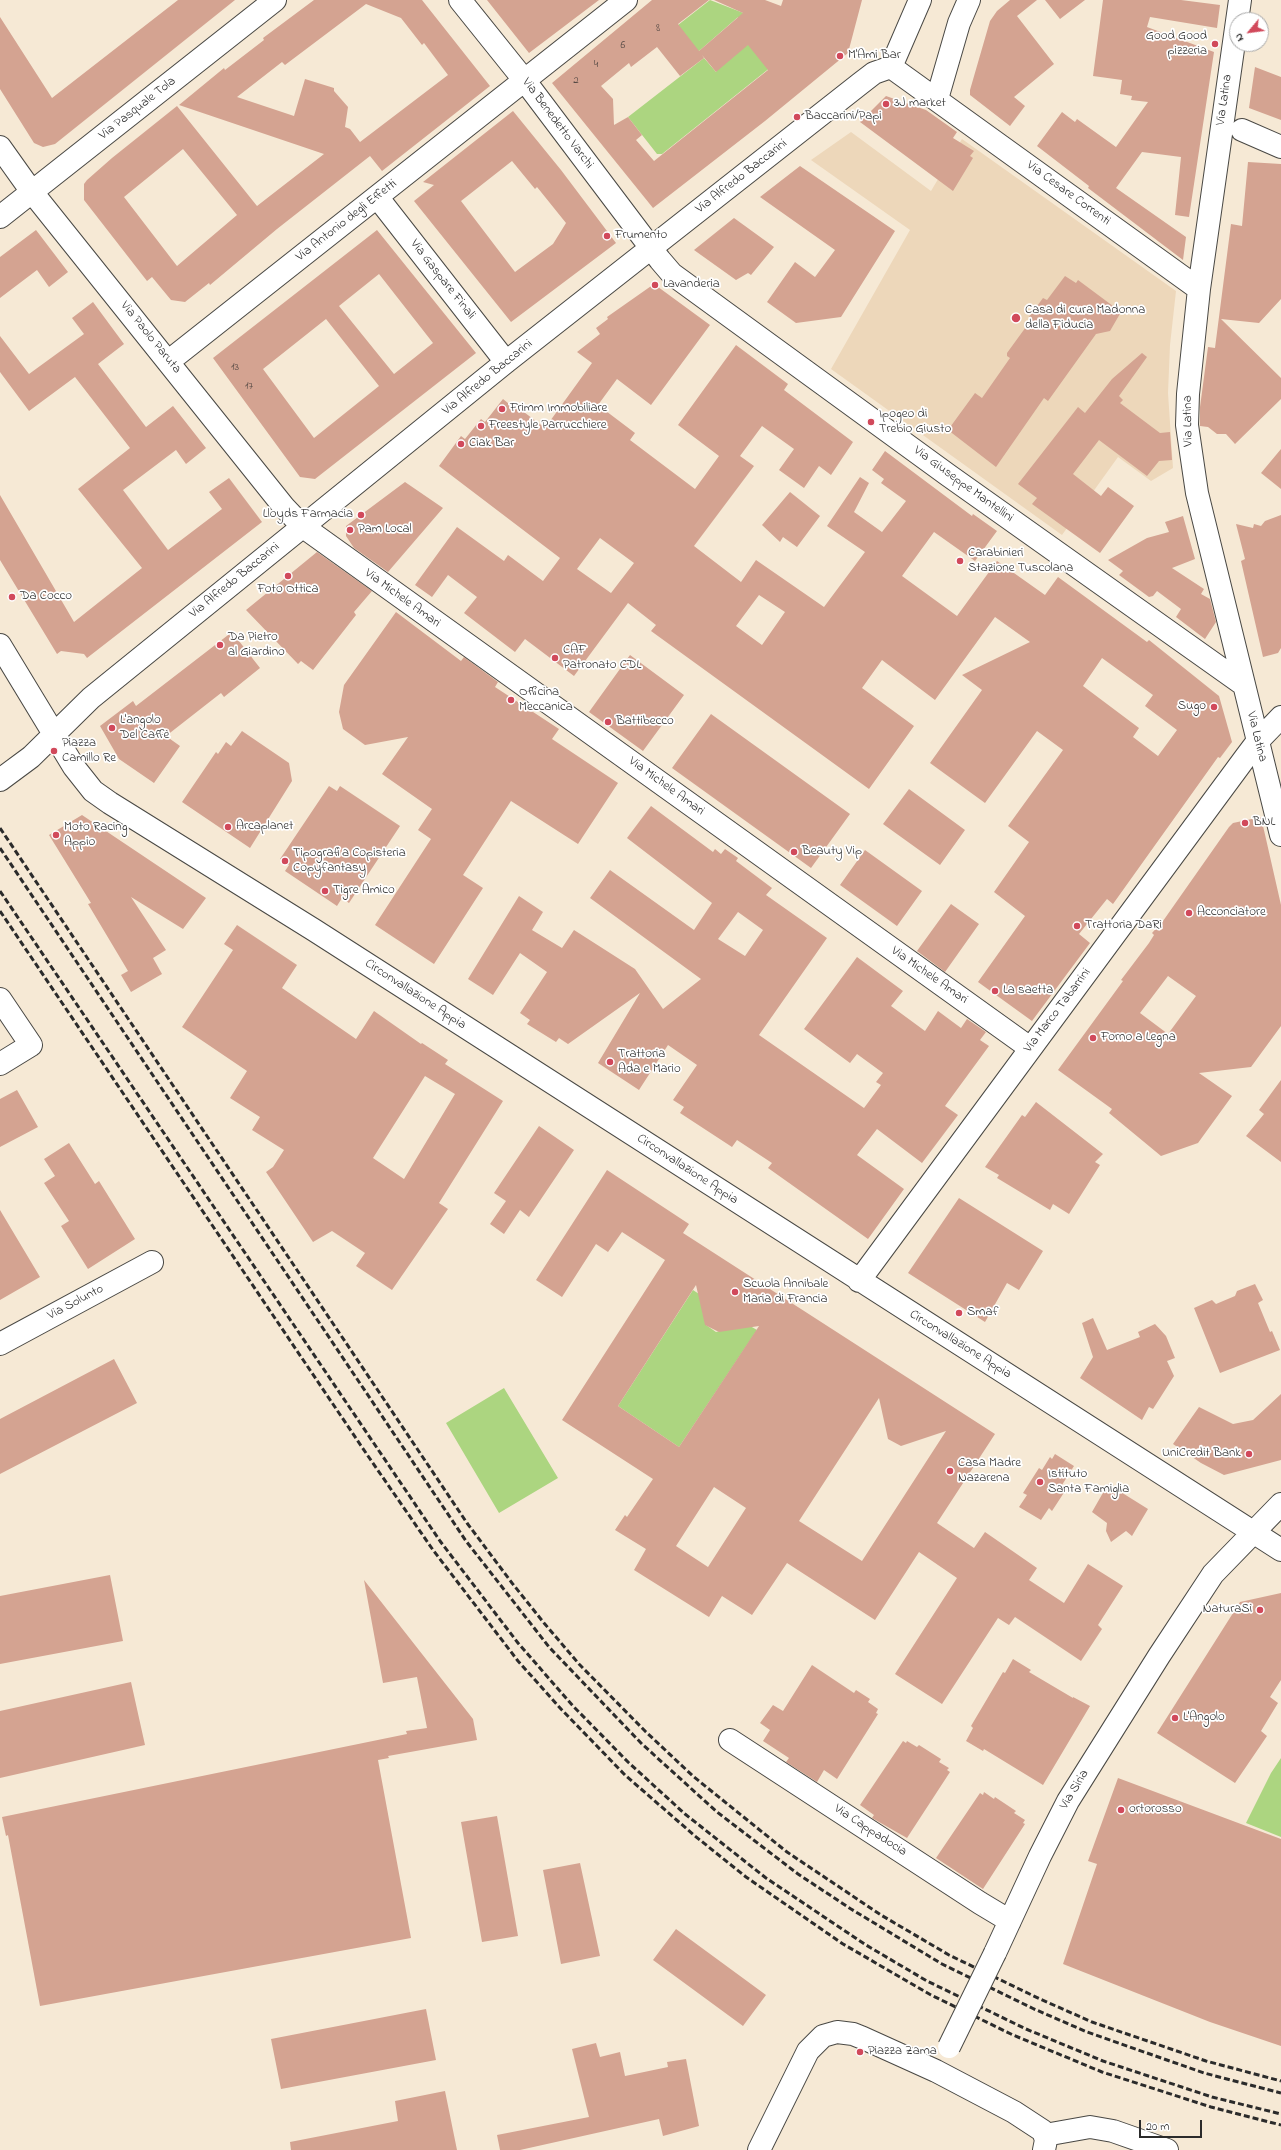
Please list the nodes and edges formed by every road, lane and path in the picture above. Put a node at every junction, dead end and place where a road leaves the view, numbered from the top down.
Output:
1 (275, 0) edge
2 (460, 0) edge
3 (626, 0) edge
4 (920, 0) edge
5 (969, 0) edge
6 (1240, 0) edge
7 (891, 67) junction
8 (525, 81) junction
9 (937, 99) junction
10 (1242, 130) dead end
11 (0, 147) edge
12 (1281, 147) edge
13 (32, 192) junction
14 (378, 198) junction
15 (0, 217) edge
16 (651, 249) junction
17 (1199, 289) junction
18 (168, 361) junction
19 (506, 362) junction
20 (302, 526) junction
21 (0, 645) edge
22 (1244, 685) junction
23 (1281, 717) edge
24 (54, 735) junction
25 (1257, 742) junction
26 (0, 780) edge
27 (1281, 835) edge
28 (0, 999) edge
29 (1030, 1048) junction
30 (0, 1064) edge
31 (152, 1262) dead end
32 (859, 1281) junction
33 (0, 1344) edge
34 (1281, 1504) edge
35 (1253, 1531) junction
36 (1281, 1550) edge
37 (730, 1740) dead end
38 (1010, 1921) junction
39 (936, 2071) junction
40 (1045, 2142) edge
41 (759, 2150) edge
42 (1167, 2150) edge

1 - 13 street, Via Pasquale Tola
2 - 8 street, Via Benedetto Varchi
3 - 8 street, Via Antonio degli Effetti
4 - 7 street
5 - 9 street
6 - 17 street, Via Latina
7 - 9 street, Via Cesare Correnti
7 - 16 street, Via Alfredo Baccarini
8 - 14 street, Via Antonio degli Effetti
8 - 16 street, Via Benedetto Varchi
9 - 17 street, Via Cesare Correnti
10 - 12 street
11 - 13 street, Via Paolo Paruta
13 - 15 street, Via Pasquale Tola
13 - 18 street, Via Paolo Paruta
14 - 18 street, Via Antonio degli Effetti
14 - 19 street, Via Gaspare Finali
16 - 19 street, Via Alfredo Baccarini
16 - 22 street, Via Giuseppe Mantellini
17 - 22 street, Via Latina
18 - 20 street, Via Paolo Paruta
19 - 20 street, Via Alfredo Baccarini
20 - 24 street, Via Alfredo Baccarini
20 - 29 street, Via Michele Amari
21 - 24 street
22 - 25 street, Via Latina
23 - 25 street, Via Marco Tabarrini
24 - 26 street
24 - 32 street, Circonvallazione Appia
25 - 27 street, Via Latina
25 - 29 street, Via Marco Tabarrini
28 - 30 street
29 - 32 street, Via Marco Tabarrini
31 - 33 street, Via Solunto
32 - 35 street, Circonvallazione Appia
34 - 35 street, Via Siria
35 - 36 street, Circonvallazione Appia
35 - 38 street, Via Siria
37 - 38 street, Via Cappadocia
38 - 39 street, Via Siria, bridge
39 - 40 street
39 - 41 street
40 - 42 street

